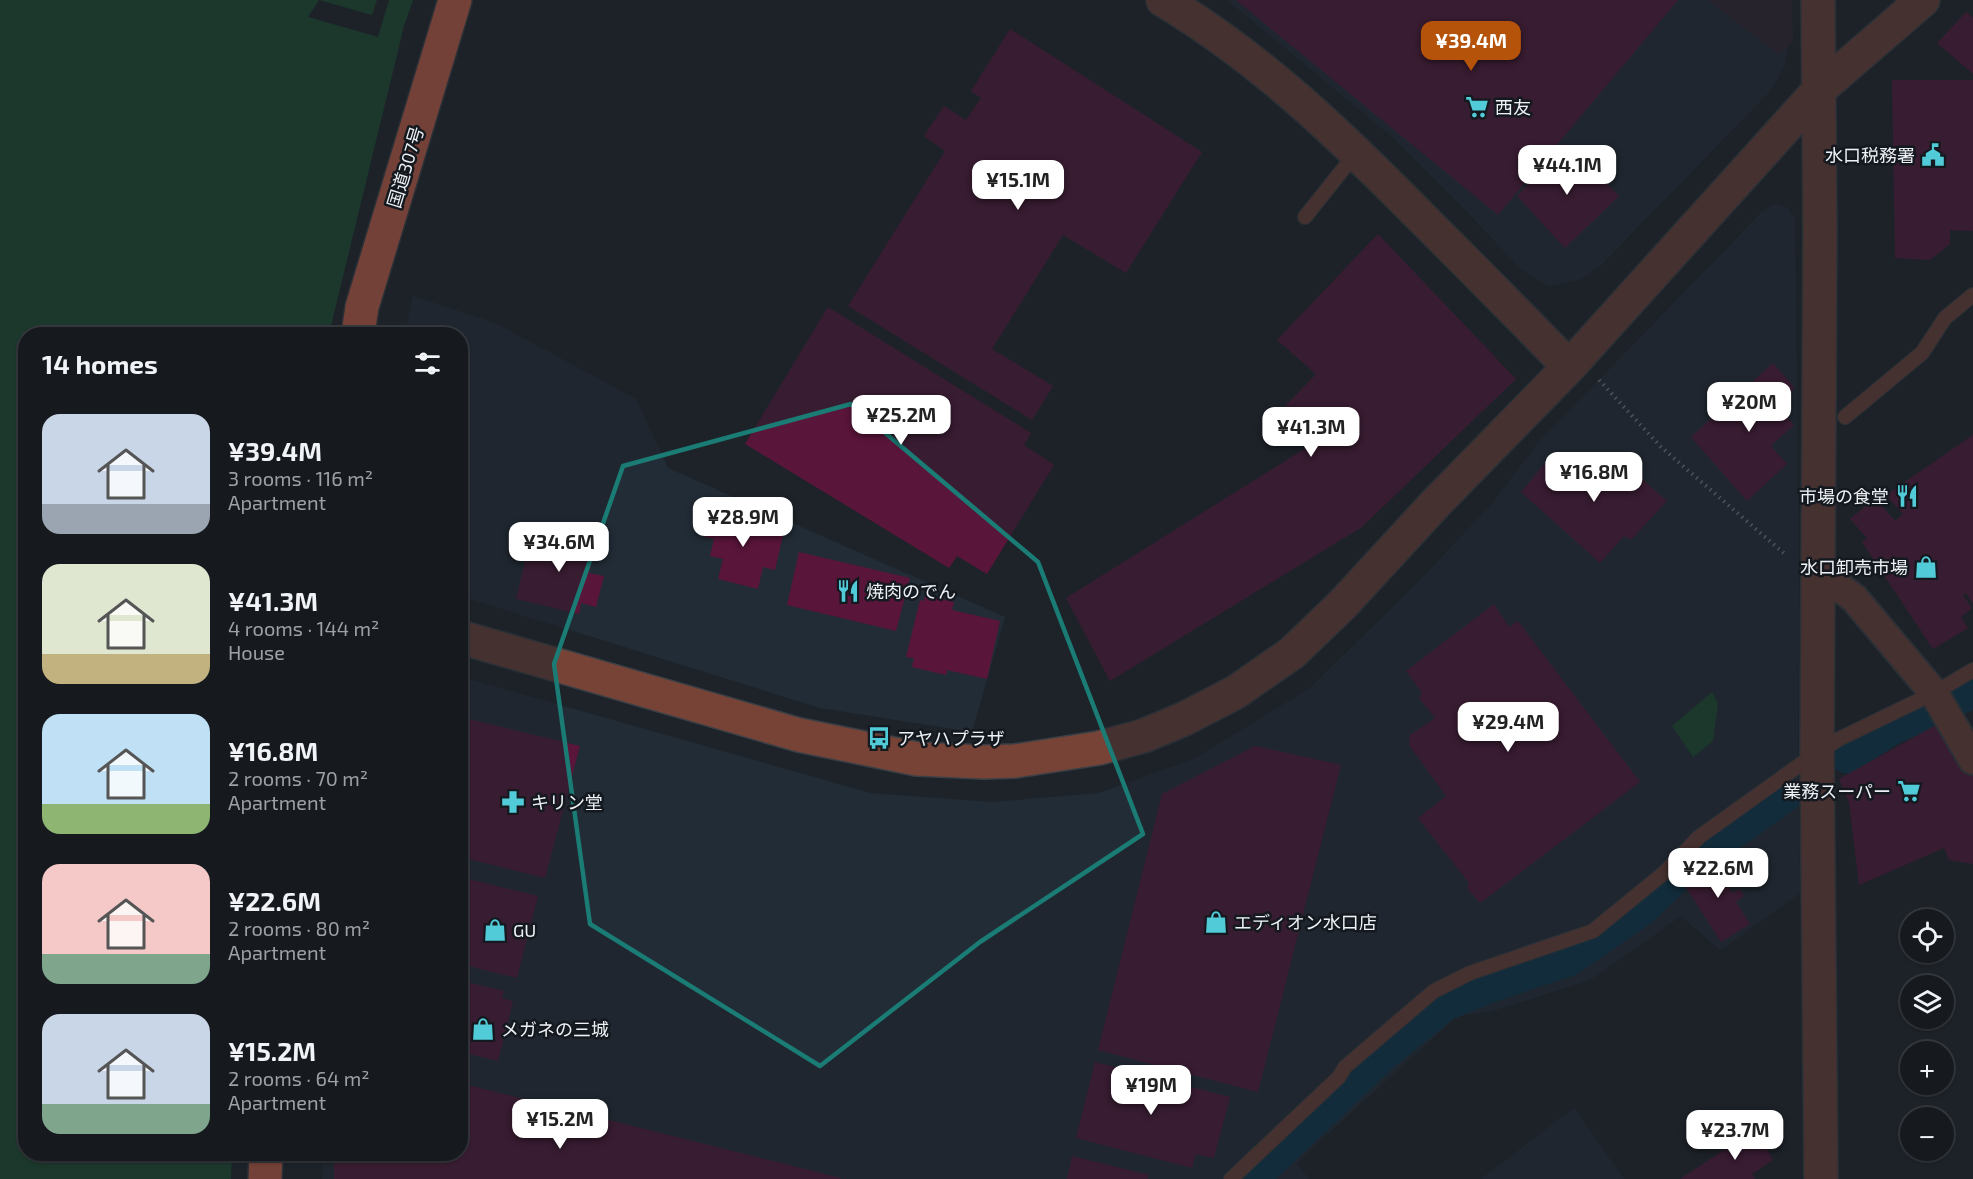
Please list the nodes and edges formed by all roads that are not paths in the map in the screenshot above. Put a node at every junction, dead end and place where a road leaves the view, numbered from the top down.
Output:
1 (455, 0) edge
2 (1163, 0) edge
3 (1818, 0) edge
4 (1923, 0) edge
5 (1820, 90) junction
6 (1357, 152) junction
7 (1305, 217) dead end
8 (1973, 295) edge
9 (359, 327) edge
10 (1584, 373) junction
11 (1845, 417) dead end
12 (1818, 580) junction
13 (468, 639) edge
14 (1973, 670) edge
15 (1939, 702) junction
16 (1817, 754) junction
17 (1973, 760) edge
18 (266, 1161) edge
19 (265, 1179) edge
20 (1231, 1179) edge
21 (1821, 1179) edge

1 - 9 highway, 国道307号
2 - 6 street
3 - 5 street
4 - 5 street
5 - 10 street
5 - 12 street
6 - 7 lane
6 - 10 street
8 - 11 lane
10 - 13 street
12 - 15 street
12 - 16 street
14 - 15 lane
15 - 16 lane
15 - 17 street
16 - 20 lane
16 - 21 street
18 - 19 highway

